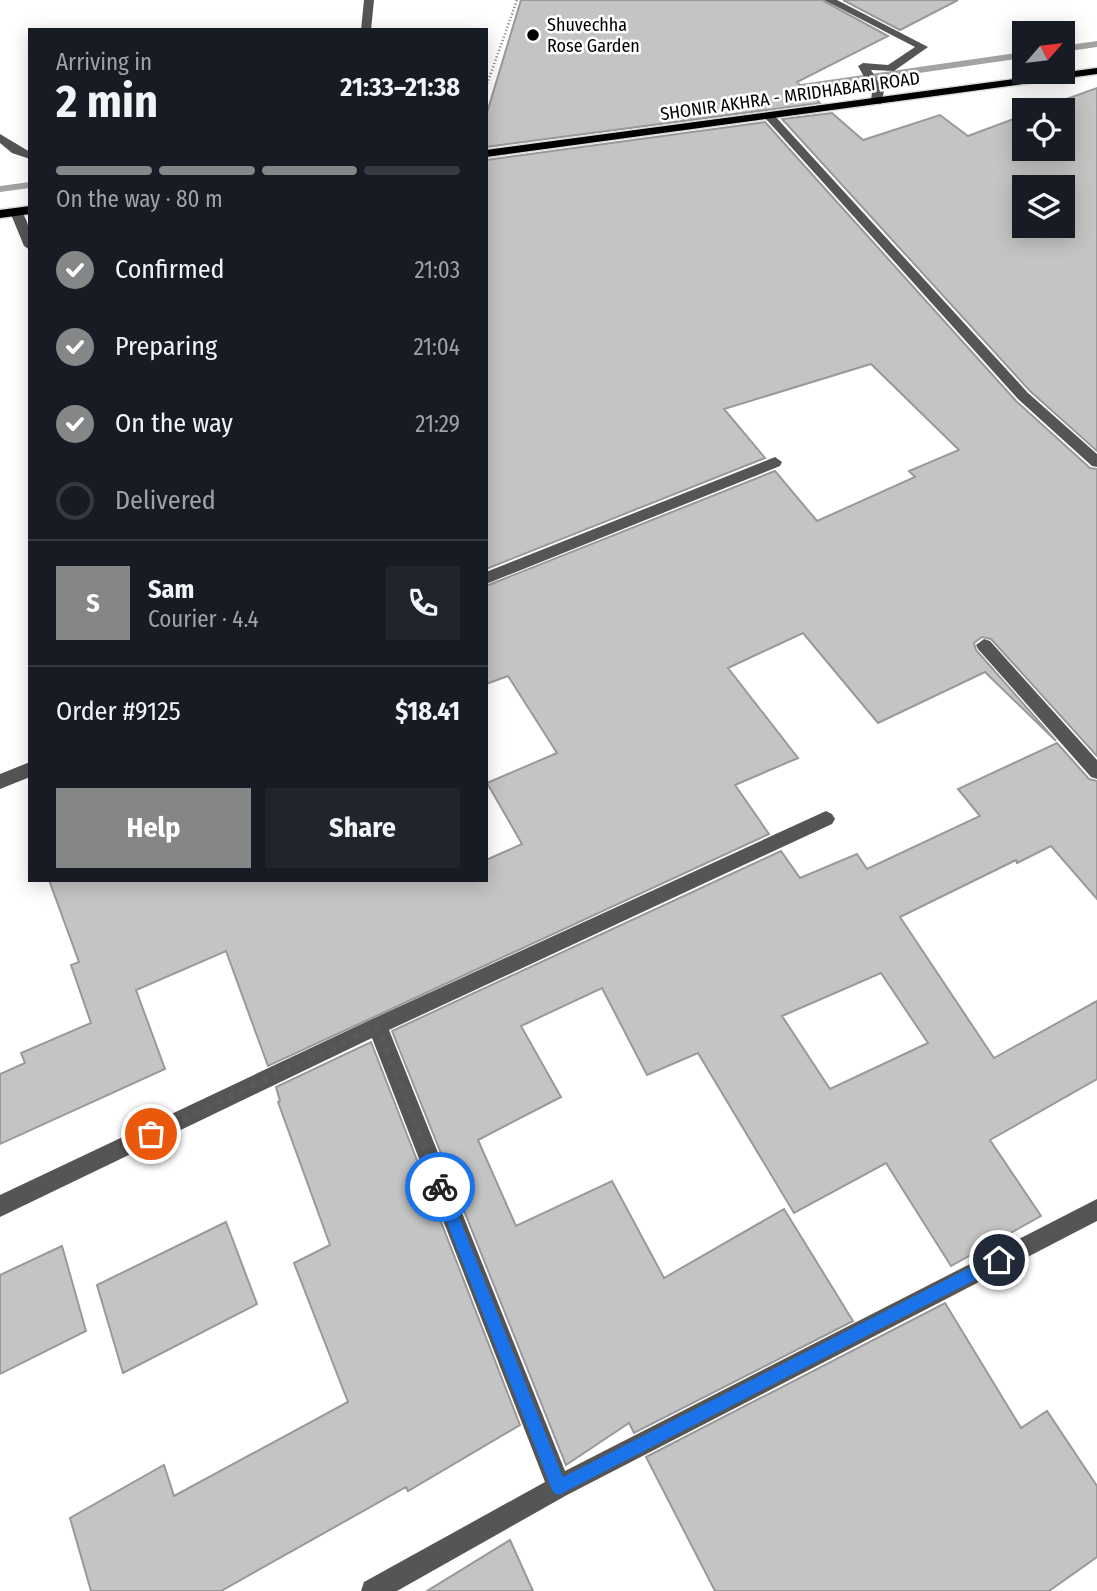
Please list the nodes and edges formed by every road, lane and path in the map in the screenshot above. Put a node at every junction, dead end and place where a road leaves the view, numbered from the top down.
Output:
1 (369, 0) edge
2 (517, 0) edge
3 (829, 0) edge
4 (366, 28) edge
5 (1097, 71) edge
6 (488, 81) edge
7 (877, 97) junction
8 (771, 117) junction
9 (0, 137) edge
10 (488, 154) edge
11 (28, 156) edge
12 (28, 211) edge
13 (16, 212) junction
14 (0, 214) edge
15 (28, 241) edge
16 (1097, 462) edge
17 (775, 463) dead end
18 (488, 577) edge
19 (984, 645) dead end
20 (28, 770) edge
21 (1097, 772) edge
22 (0, 782) edge
23 (826, 819) dead end
24 (377, 1026) junction
25 (0, 1206) edge
26 (1097, 1210) edge
27 (559, 1487) junction
28 (373, 1591) edge

1 - 4 street
2 - 6 path
3 - 7 street
5 - 7 main road, SHONIR AKHRA - MRIDHABARI ROAD
7 - 8 main road, SHONIR AKHRA - MRIDHABARI ROAD
8 - 10 main road, SHONIR AKHRA - MRIDHABARI ROAD
8 - 16 street
9 - 11 street
12 - 13 main road
13 - 14 main road
13 - 15 street
17 - 18 street
19 - 21 street
20 - 22 street
23 - 24 street
24 - 25 street
24 - 27 street
26 - 27 street
27 - 28 street

